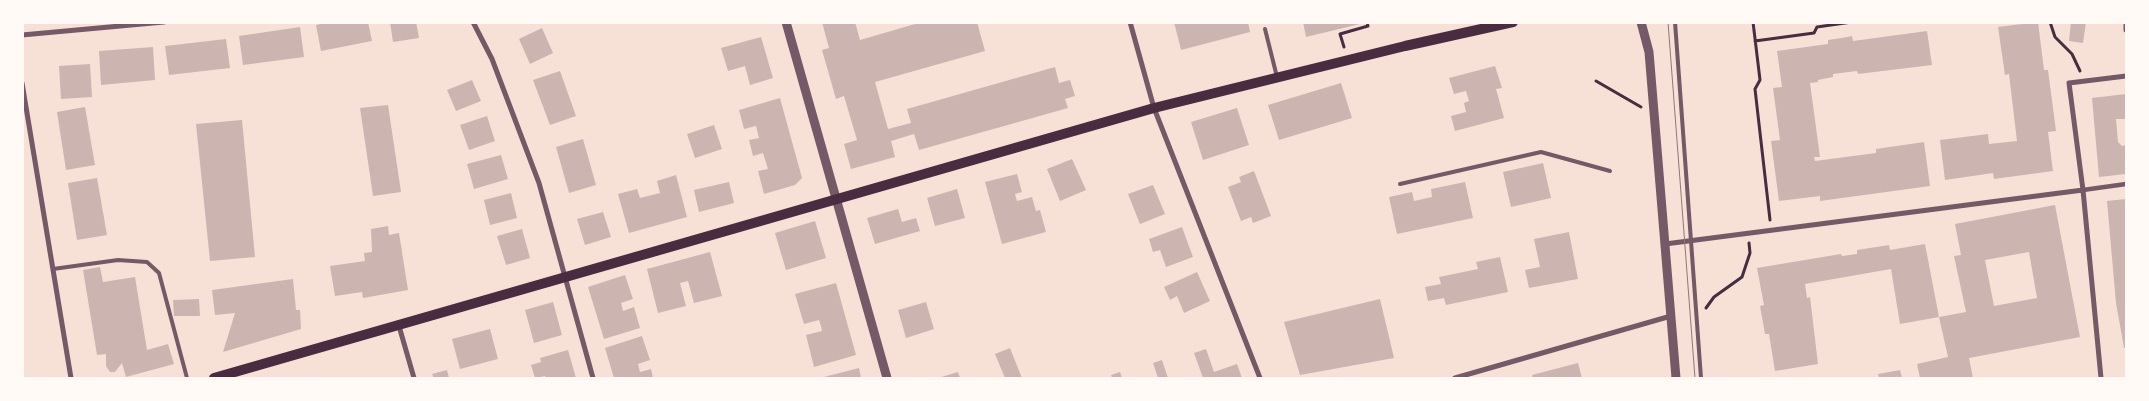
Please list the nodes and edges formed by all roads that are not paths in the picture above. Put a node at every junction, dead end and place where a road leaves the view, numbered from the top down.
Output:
1 (164, 22) edge
2 (472, 22) edge
3 (786, 22) edge
4 (1130, 22) edge
5 (1513, 22) edge
6 (1641, 22) edge
7 (1675, 22) edge
8 (2126, 22) edge
9 (1265, 29) dead end
10 (2126, 30) edge
11 (22, 35) edge
12 (2126, 76) edge
13 (1277, 77) junction
14 (22, 83) edge
15 (1154, 108) junction
16 (1610, 171) dead end
17 (1400, 184) dead end
18 (2126, 184) edge
19 (2083, 190) junction
20 (836, 200) junction
21 (1692, 242) junction
22 (1665, 244) junction
23 (53, 269) junction
24 (563, 278) junction
25 (1671, 316) junction
26 (399, 326) junction
27 (71, 378) edge
28 (187, 378) edge
29 (214, 378) edge
30 (414, 378) edge
31 (593, 378) edge
32 (887, 378) edge
33 (1260, 378) edge
34 (1456, 378) edge
35 (1676, 378) edge
36 (1701, 378) edge
37 (2101, 378) edge

1 - 11 street
2 - 24 street
3 - 20 street
4 - 15 street
5 - 13 main road
6 - 22 street
7 - 21 lane
8 - 10 street
9 - 13 lane
12 - 19 street
13 - 15 main road
14 - 23 street
15 - 20 main road
15 - 33 street
16 - 17 lane
18 - 19 street
19 - 21 street
19 - 37 street
20 - 24 main road
20 - 32 street
21 - 22 street
21 - 36 lane
22 - 25 street
23 - 27 street
23 - 28 lane
24 - 26 main road
24 - 31 street
25 - 34 street
25 - 35 street
26 - 29 main road
26 - 30 street

